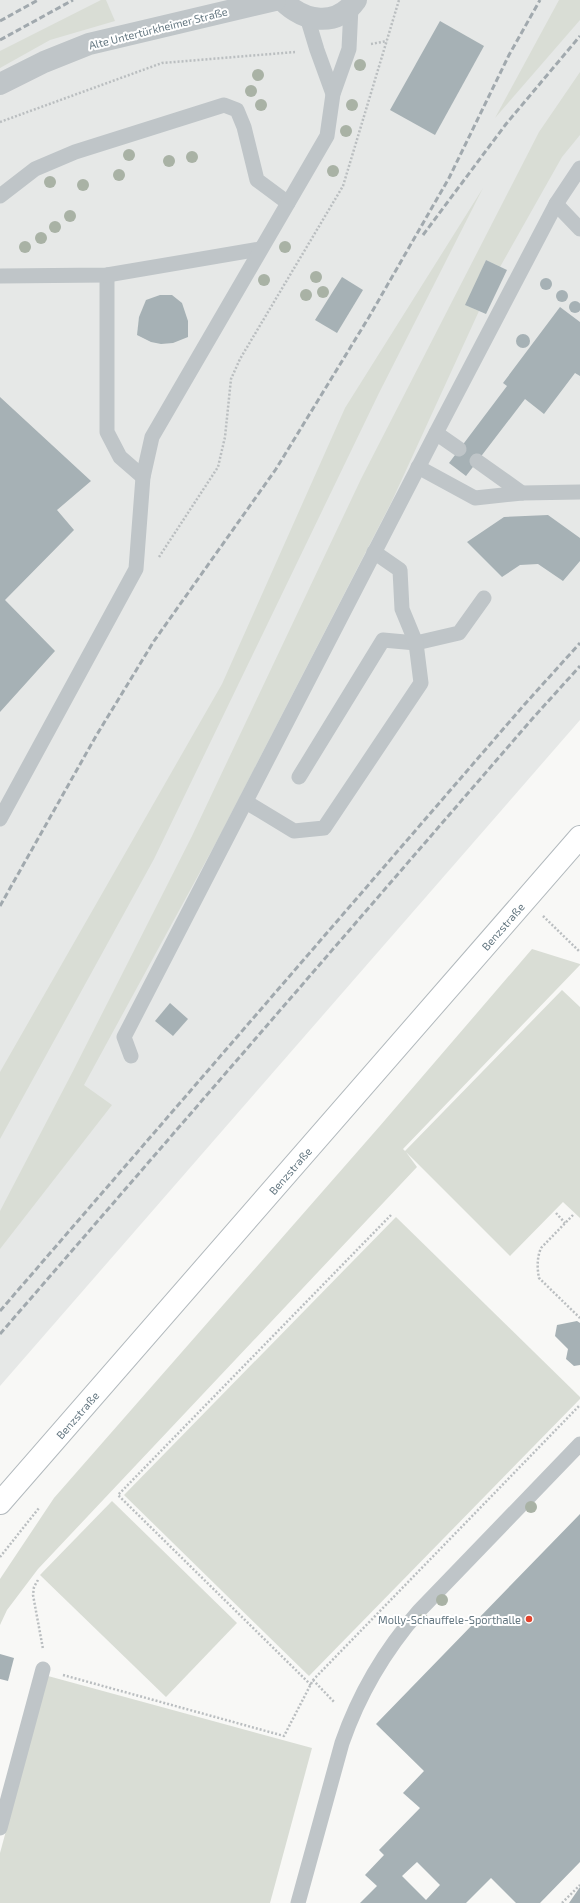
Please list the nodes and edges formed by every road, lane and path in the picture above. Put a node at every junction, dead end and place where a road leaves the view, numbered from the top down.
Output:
1 (275, 0) edge
2 (282, 0) edge
3 (399, 0) edge
4 (353, 3) edge
5 (307, 17) junction
6 (317, 50) junction
7 (0, 84) edge
8 (333, 94) junction
9 (0, 122) edge
10 (580, 168) edge
11 (0, 196) edge
12 (288, 203) junction
13 (556, 204) junction
14 (580, 229) edge
15 (260, 249) junction
16 (107, 275) junction
17 (0, 276) edge
18 (436, 433) junction
19 (459, 449) dead end
20 (477, 461) dead end
21 (418, 467) junction
22 (143, 477) junction
23 (580, 492) edge
24 (522, 493) junction
25 (374, 552) junction
26 (136, 569) junction
27 (484, 598) dead end
28 (416, 643) junction
29 (299, 777) dead end
30 (246, 802) junction
31 (0, 819) edge
32 (580, 837) edge
33 (525, 899) junction
34 (580, 952) edge
35 (131, 1056) dead end
36 (556, 1213) dead end
37 (391, 1215) dead end
38 (573, 1215) dead end
39 (566, 1223) junction
40 (580, 1318) edge
41 (580, 1405) edge
42 (580, 1444) edge
43 (0, 1503) edge
44 (39, 1508) dead end
45 (0, 1557) edge
46 (38, 1580) dead end
47 (43, 1669) junction
48 (313, 1680) junction
49 (311, 1685) junction
50 (351, 1719) junction
51 (0, 1828) edge
52 (580, 1885) edge
53 (298, 1903) edge
54 (562, 1903) edge

1 - 7 street, Alte Untertürkheimer Straße
2 - 5 street
3 - 26 path
4 - 5 street
4 - 8 lane
5 - 6 lane
6 - 8 lane
6 - 9 path
8 - 12 lane
10 - 13 lane
11 - 12 lane
12 - 15 lane
13 - 14 lane
13 - 18 lane
15 - 16 lane
15 - 22 lane
16 - 17 lane
16 - 22 lane
18 - 19 lane
18 - 21 lane
20 - 24 lane
21 - 24 lane
21 - 25 lane
22 - 26 lane
23 - 24 lane
25 - 28 lane
25 - 30 lane
26 - 31 lane
27 - 28 lane
28 - 29 lane
28 - 30 lane
30 - 35 lane
32 - 33 main road, Benzstraße
33 - 34 path
33 - 43 main road, Benzstraße
36 - 39 path
37 - 49 path
38 - 39 path
39 - 40 path
41 - 48 path
42 - 50 lane
44 - 45 path
46 - 47 path
47 - 49 path
47 - 51 lane
48 - 49 path
48 - 50 path
50 - 53 lane
52 - 54 path

